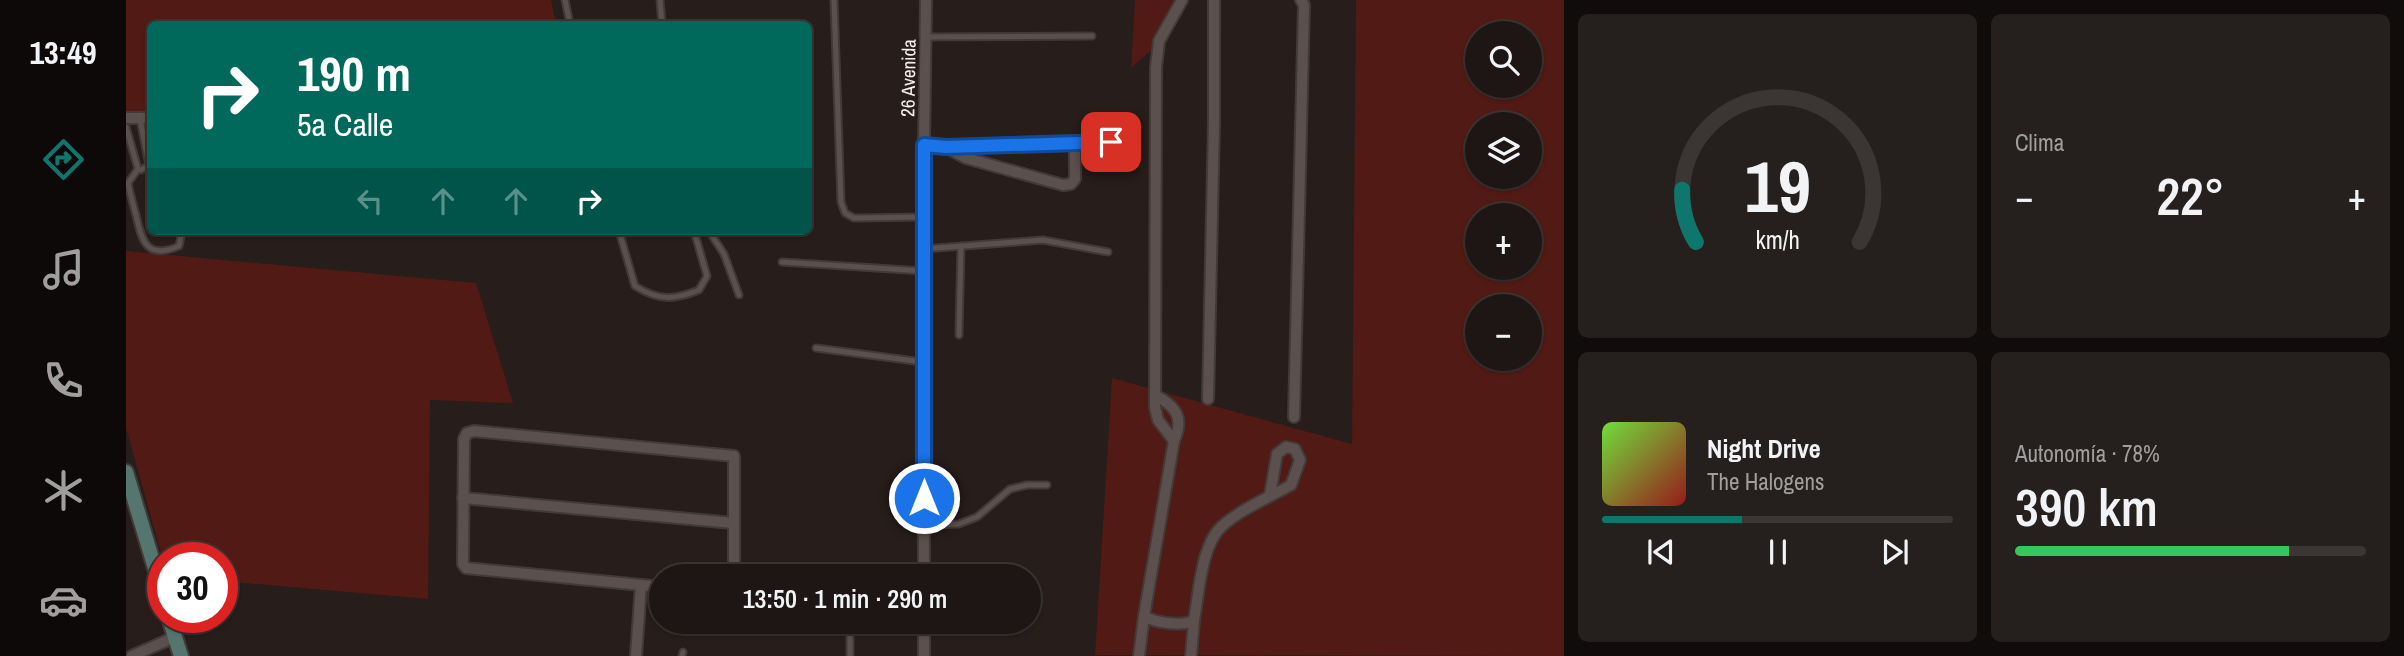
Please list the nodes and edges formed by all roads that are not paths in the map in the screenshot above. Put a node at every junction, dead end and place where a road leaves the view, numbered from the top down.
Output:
1 (565, 0) edge
2 (660, 0) edge
3 (834, 0) edge
4 (926, 0) edge
5 (1182, 0) edge
6 (1213, 0) edge
7 (1301, 0) edge
8 (569, 21) edge
9 (662, 21) edge
10 (1092, 36) dead end
11 (926, 37) junction
12 (126, 118) edge
13 (145, 118) edge
14 (126, 127) edge
15 (147, 142) edge
16 (1111, 142) dead end
17 (1075, 143) junction
18 (924, 145) junction
19 (946, 147) junction
20 (147, 166) edge
21 (138, 169) junction
22 (923, 216) junction
23 (181, 235) edge
24 (620, 235) edge
25 (695, 235) edge
26 (712, 235) edge
27 (961, 246) junction
28 (923, 249) junction
29 (1108, 252) dead end
30 (782, 262) dead end
31 (923, 271) junction
32 (739, 295) dead end
33 (959, 335) dead end
34 (816, 348) dead end
35 (923, 362) junction
36 (1155, 395) junction
37 (1208, 399) dead end
38 (1294, 417) dead end
39 (1174, 441) junction
40 (126, 472) edge
41 (1047, 485) dead end
42 (1270, 495) dead end
43 (463, 498) junction
44 (733, 523) junction
45 (924, 525) junction
46 (147, 542) edge
47 (734, 564) edge
48 (924, 564) edge
49 (640, 585) junction
50 (649, 586) edge
51 (1144, 615) junction
52 (1194, 620) junction
53 (174, 633) edge
54 (850, 634) edge
55 (924, 634) edge
56 (175, 638) junction
57 (132, 656) edge
58 (181, 656) edge
59 (636, 656) edge
60 (850, 656) edge
61 (924, 656) edge
62 (1139, 656) edge
63 (1191, 656) edge

1 - 8 lane
2 - 9 lane
3 - 22 lane
4 - 11 street, 26 Avenida
5 - 36 street
6 - 37 street
7 - 38 street
10 - 11 lane
11 - 18 street, 26 Avenida
12 - 13 street
13 - 15 lane
14 - 21 lane
16 - 17 street
17 - 19 street
17 - 19 street
18 - 19 street
18 - 22 street, 26 Avenida
20 - 21 lane
21 - 23 lane
22 - 28 street, 26 Avenida
24 - 25 lane
26 - 32 lane
27 - 28 lane
27 - 29 lane
27 - 33 lane
28 - 31 street, 26 Avenida
30 - 31 lane
31 - 35 street, 26 Avenida
34 - 35 lane
35 - 45 street, 26 Avenida
36 - 39 street
36 - 39 street
39 - 51 street
40 - 46 street
41 - 45 lane
42 - 52 street
43 - 44 street
43 - 44 street
43 - 49 street
44 - 47 street
45 - 48 street, 26 Avenida
49 - 50 street
49 - 59 street
51 - 52 street
51 - 62 street
52 - 63 street
53 - 56 street
54 - 60 lane
55 - 61 street
56 - 57 street
56 - 58 street

